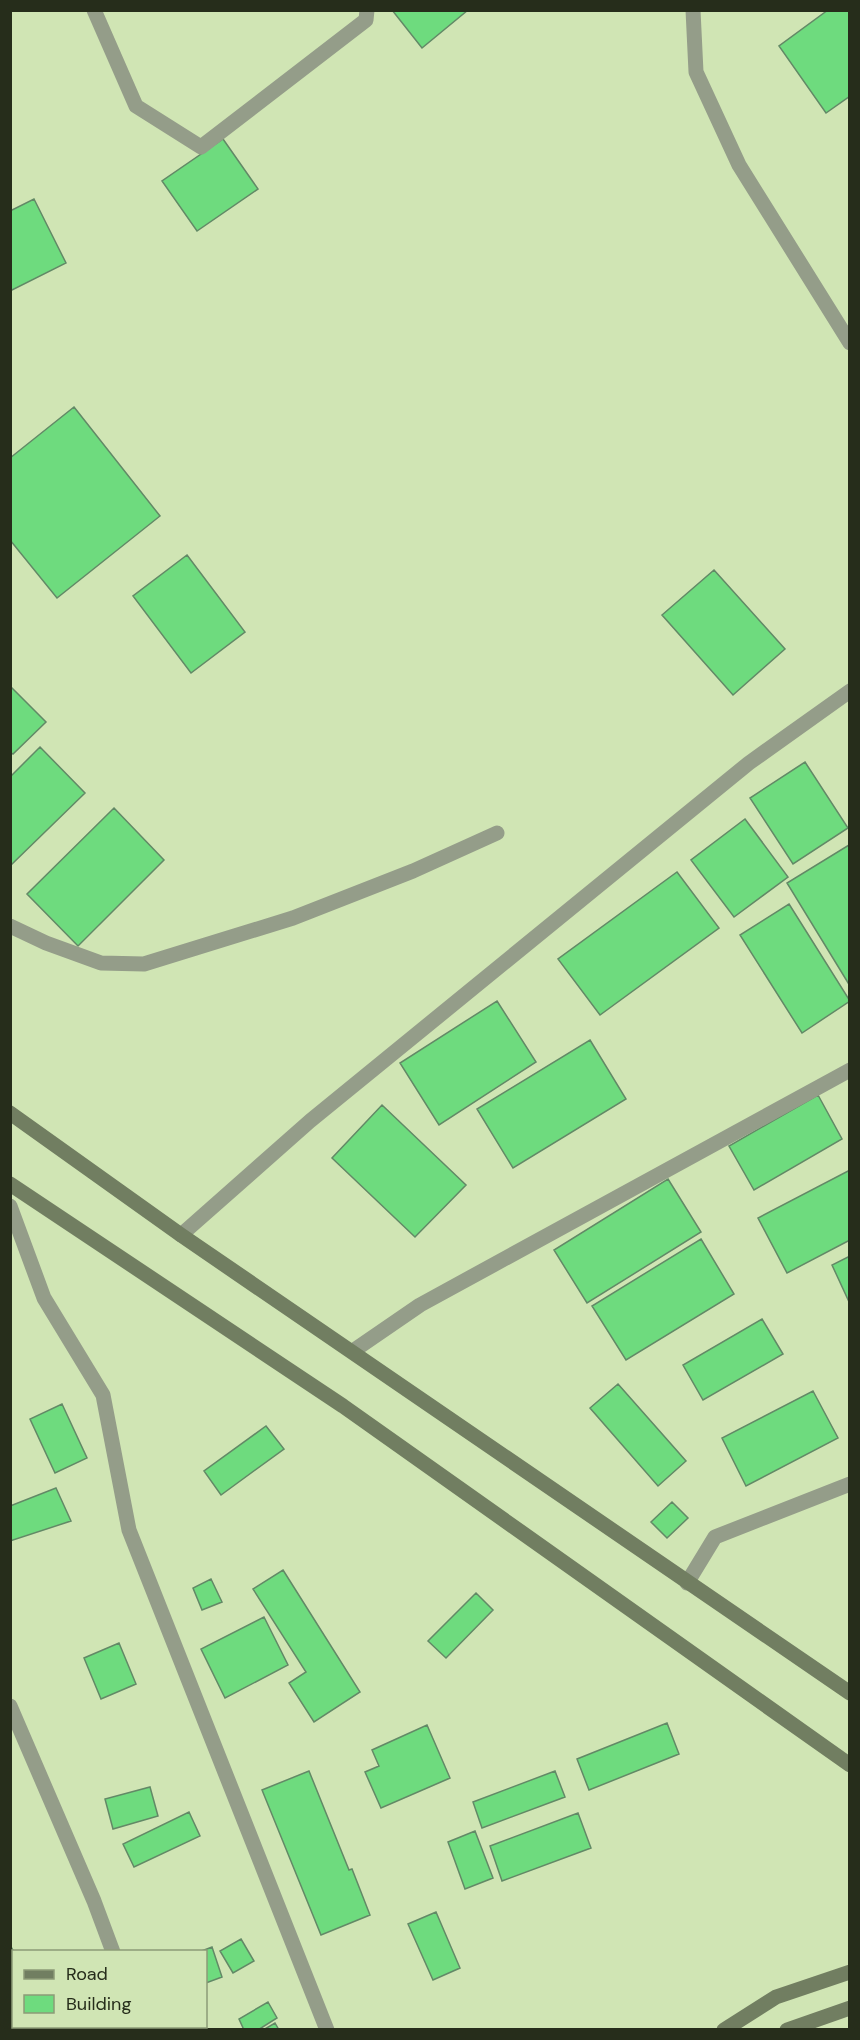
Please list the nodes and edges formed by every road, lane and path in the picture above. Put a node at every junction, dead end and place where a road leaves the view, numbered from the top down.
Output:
1 (94, 10) edge
2 (367, 10) edge
3 (693, 10) edge
4 (849, 343) edge
5 (849, 691) edge
6 (497, 833) dead end
7 (10, 926) edge
8 (849, 1070) edge
9 (10, 1113) edge
10 (10, 1184) edge
11 (10, 1206) edge
12 (181, 1235) junction
13 (353, 1351) junction
14 (849, 1484) edge
15 (687, 1583) junction
16 (849, 1693) edge
17 (10, 1706) edge
18 (849, 1765) edge
19 (112, 1950) edge
20 (849, 1972) edge
21 (849, 2008) edge
22 (327, 2030) edge
23 (724, 2030) edge
24 (788, 2030) edge

1 - 2 street
3 - 4 street
5 - 12 street
6 - 7 street
8 - 13 street
9 - 12 main road
10 - 18 main road
11 - 22 street
12 - 13 main road
13 - 15 main road
14 - 15 street
15 - 16 main road
17 - 19 street
20 - 23 main road
21 - 24 main road

